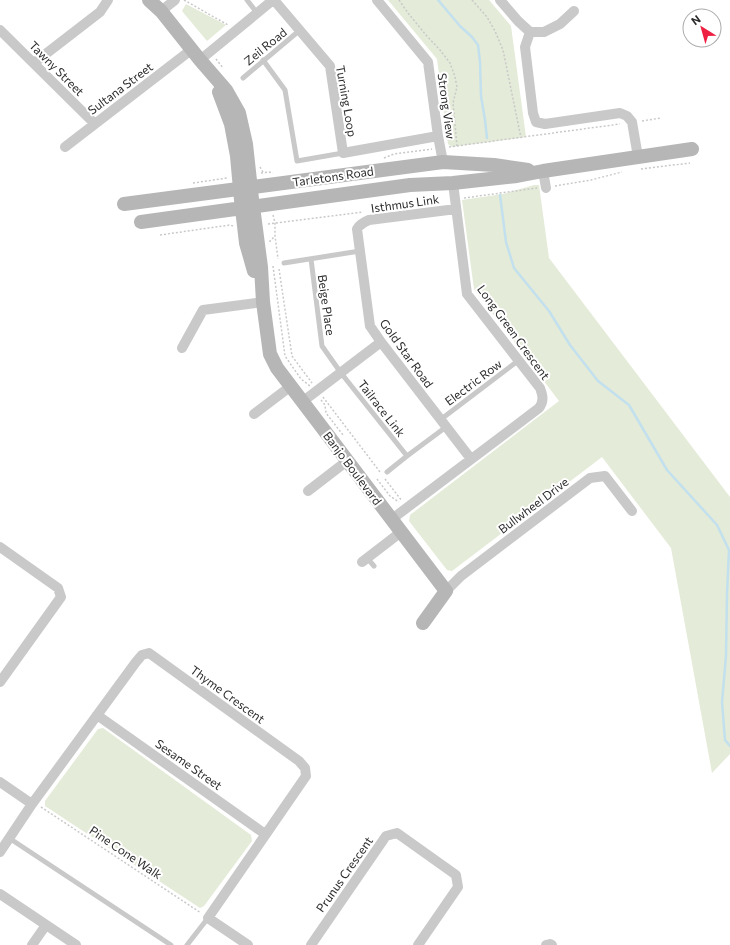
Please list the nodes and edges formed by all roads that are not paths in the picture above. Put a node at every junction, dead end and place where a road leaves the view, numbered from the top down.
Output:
1 (108, 0) edge
2 (149, 0) edge
3 (174, 0) edge
4 (247, 0) edge
5 (274, 0) edge
6 (377, 0) edge
7 (500, 0) edge
8 (574, 11) dead end
9 (161, 12) junction
10 (257, 13) junction
11 (0, 30) edge
12 (300, 30) junction
13 (530, 32) junction
14 (195, 55) junction
15 (263, 60) junction
16 (34, 63) junction
17 (243, 78) dead end
18 (95, 124) junction
19 (438, 136) junction
20 (65, 147) dead end
21 (343, 153) junction
22 (441, 155) junction
23 (691, 156) road end
24 (638, 163) junction
25 (543, 171) junction
26 (453, 183) junction
27 (546, 188) road end
28 (246, 193) junction
29 (124, 204) dead end
30 (455, 204) junction
31 (141, 222) dead end
32 (359, 225) joint
33 (360, 251) junction
34 (311, 259) junction
35 (284, 263) dead end
36 (263, 302) junction
37 (381, 342) junction
38 (182, 348) dead end
39 (519, 360) junction
40 (341, 373) junction
41 (291, 386) junction
42 (302, 402) junction
43 (254, 414) dead end
44 (443, 424) junction
45 (407, 456) junction
46 (471, 459) junction
47 (347, 461) junction
48 (387, 472) dead end
49 (308, 491) dead end
50 (632, 511) dead end
51 (392, 519) junction
52 (401, 532) junction
53 (0, 547) edge
54 (368, 562) dead end
55 (446, 591) junction
56 (423, 623) dead end
57 (0, 682) edge
58 (97, 715) junction
59 (0, 782) edge
60 (32, 804) junction
61 (265, 834) junction
62 (9, 838) junction
63 (0, 852) edge
64 (0, 894) edge
65 (208, 918) junction
66 (46, 925) junction
67 (32, 945) edge
68 (76, 945) edge
69 (171, 945) edge
70 (187, 945) edge
71 (248, 945) edge
72 (311, 945) edge
73 (418, 945) edge
74 (546, 945) edge
75 (552, 945) edge

1 - 16 street
2 - 9 street, Banjo Boulevard
3 - 9 street
4 - 10 lane
5 - 10 street
5 - 12 street, Turning Loop
6 - 19 street, Strong View
7 - 13 street
8 - 13 street
9 - 14 street, Banjo Boulevard
10 - 14 street
11 - 16 street, Tawny Street
12 - 15 lane, Zeil Road
12 - 21 street, Turning Loop
13 - 24 street
14 - 18 street, Sultana Street
14 - 28 street, Banjo Boulevard
15 - 17 lane, Zeil Road
15 - 21 lane
16 - 18 street, Tawny Street
18 - 20 street, Sultana Street
19 - 21 street, Turning Loop
19 - 22 street, Strong View
22 - 25 street, Tarletons Road
22 - 28 street, Tarletons Road
23 - 24 street, Tarletons Road
24 - 25 street, Tarletons Road
25 - 26 street, Tarletons Road
25 - 27 street
26 - 28 street, Tarletons Road
26 - 30 street, Long Green Crescent
28 - 29 street, Tarletons Road
28 - 31 street, Tarletons Road
28 - 36 street, Banjo Boulevard
30 - 32 street, Isthmus Link
30 - 39 street, Long Green Crescent
32 - 33 street, Gold Star Road
33 - 34 lane
33 - 37 street, Gold Star Road
34 - 35 lane
34 - 40 lane, Beige Place
36 - 38 street
36 - 41 street, Banjo Boulevard
37 - 40 street
37 - 44 street, Gold Star Road
39 - 44 lane, Electric Row
39 - 46 street, Long Green Crescent
40 - 42 street
40 - 45 lane, Tailrace Link
41 - 42 street, Banjo Boulevard
41 - 43 street
42 - 47 street, Banjo Boulevard
44 - 45 lane, Electric Row
44 - 46 street, Gold Star Road
45 - 48 lane, Electric Row
46 - 51 street, Long Green Crescent
47 - 49 street
47 - 51 street, Banjo Boulevard
50 - 55 street, Bullwheel Drive
51 - 52 street, Banjo Boulevard
52 - 54 street
52 - 55 street, Banjo Boulevard
53 - 57 street
55 - 56 street
58 - 60 street, Thyme Crescent
58 - 61 street, Sesame Street
58 - 61 street, Thyme Crescent
59 - 60 street
60 - 62 street, Thyme Crescent
61 - 65 street, Thyme Crescent
62 - 63 street, Thyme Crescent
62 - 69 lane
64 - 66 street
65 - 70 lane, Thyme Crescent
65 - 71 street
66 - 67 street
66 - 68 street
72 - 73 street, Prunus Crescent
74 - 75 street

